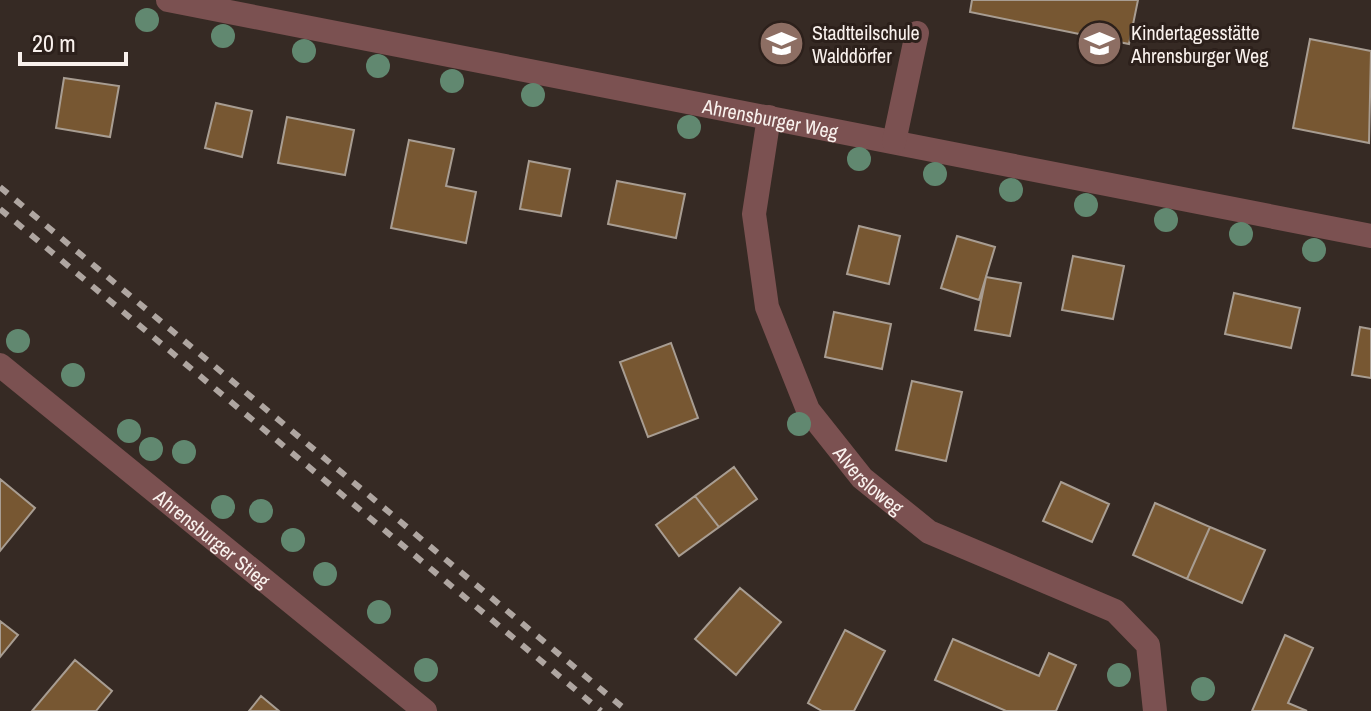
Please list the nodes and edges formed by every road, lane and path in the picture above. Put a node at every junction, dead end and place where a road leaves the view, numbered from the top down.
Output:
1 (168, 0) edge
2 (917, 33) dead end
3 (769, 117) junction
4 (894, 142) junction
5 (1371, 236) edge
6 (0, 365) edge
7 (425, 711) edge
8 (1155, 711) edge

1 - 3 street, Ahrensburger Weg
2 - 4 street
3 - 4 street, Ahrensburger Weg
3 - 8 street, Alversloweg
4 - 5 street, Ahrensburger Weg
6 - 7 street, Ahrensburger Stieg

